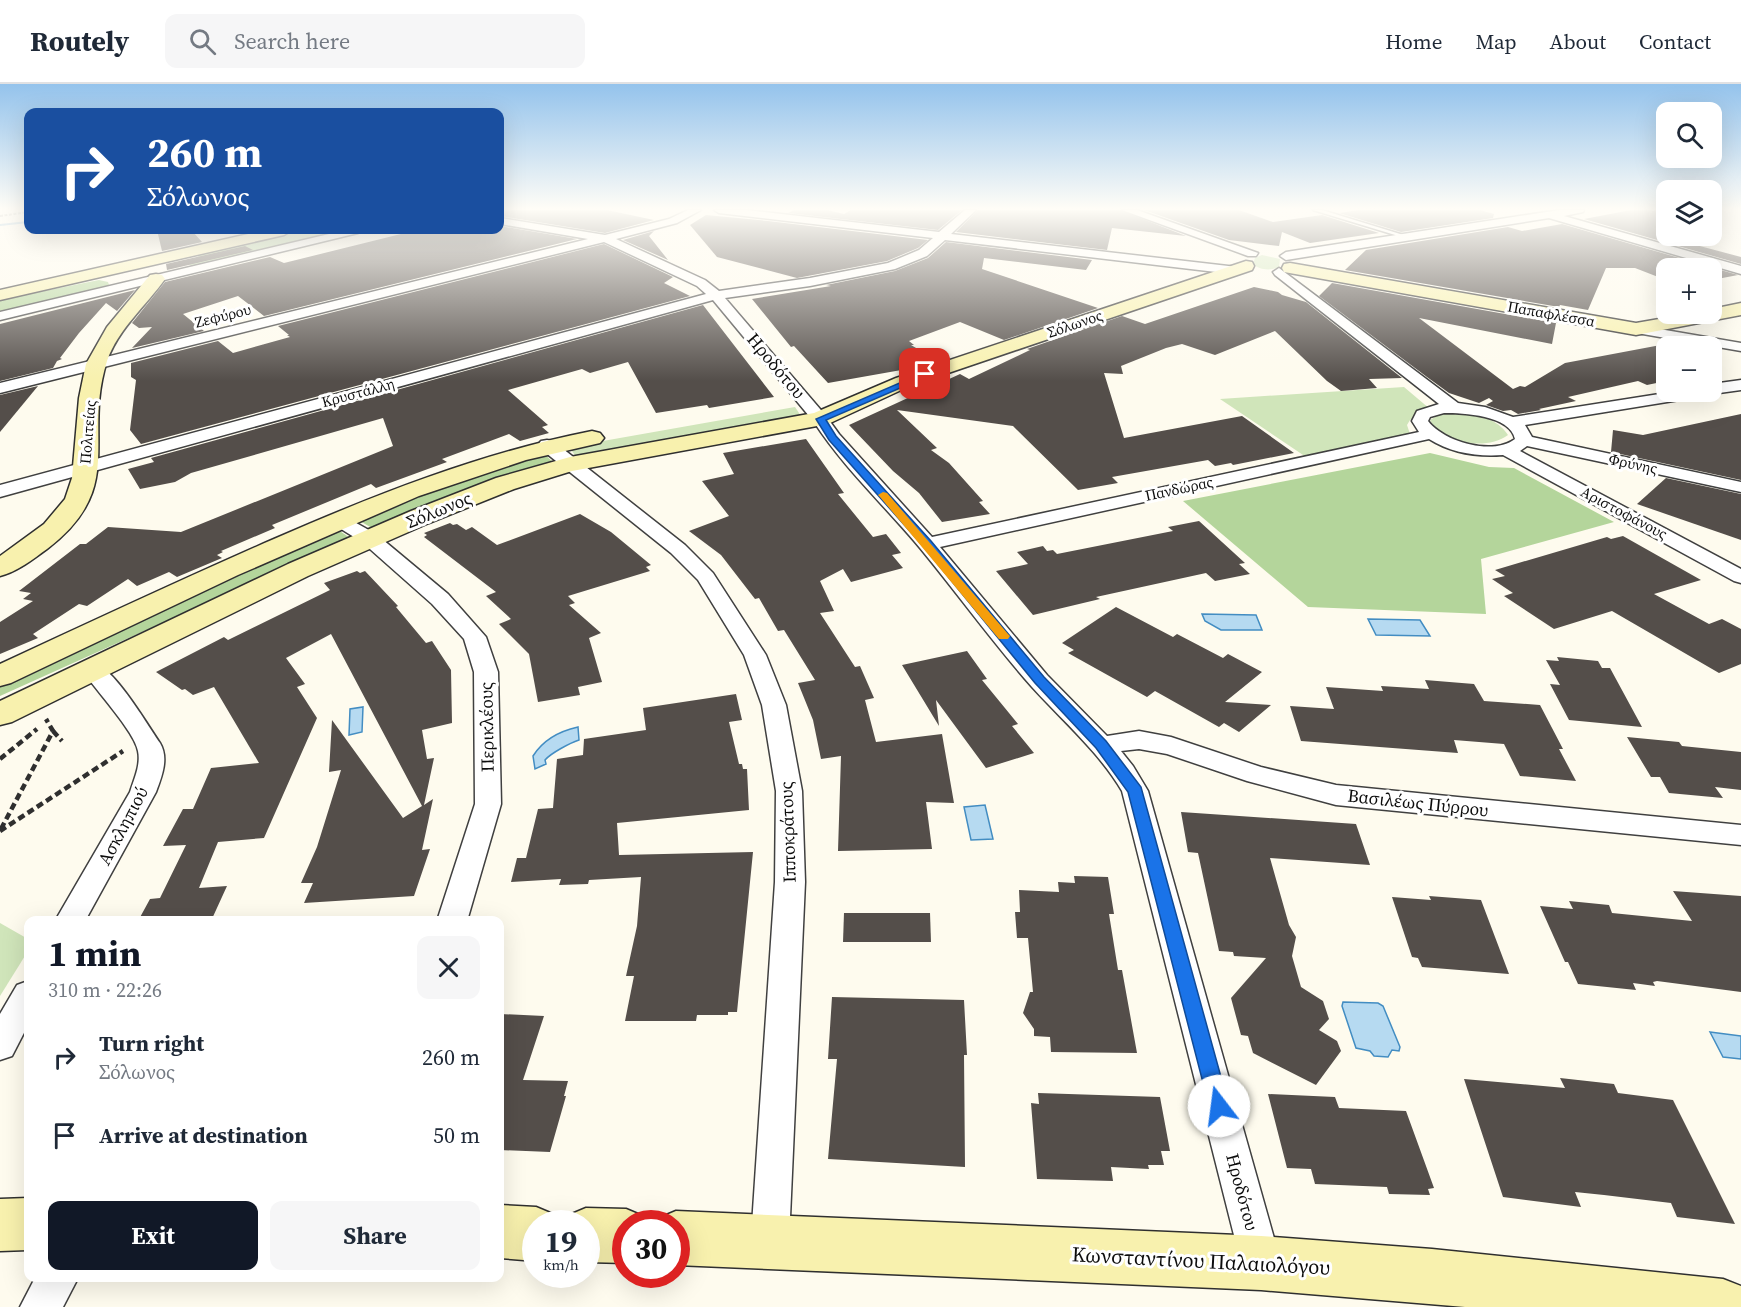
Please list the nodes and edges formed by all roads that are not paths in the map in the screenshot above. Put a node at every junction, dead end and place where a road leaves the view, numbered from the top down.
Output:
1 (126, 267) joint
2 (171, 267) edge
3 (205, 267) edge
4 (488, 267) edge
5 (667, 267) edge
6 (886, 267) edge
7 (1232, 267) edge
8 (1287, 267) edge
9 (1296, 267) edge
10 (156, 279) junction
11 (0, 295) edge
12 (716, 295) junction
13 (1741, 299) edge
14 (1722, 302) edge
15 (1741, 309) edge
16 (1656, 314) edge
17 (0, 316) edge
18 (1603, 323) junction
19 (1636, 329) junction
20 (1741, 347) edge
21 (96, 364) junction
22 (1741, 385) edge
23 (0, 388) edge
24 (1722, 388) edge
25 (1656, 399) edge
26 (1453, 407) junction
27 (813, 411) junction
28 (1511, 422) junction
29 (1431, 434) junction
30 (1524, 440) junction
31 (547, 445) junction
32 (1506, 450) junction
33 (570, 464) junction
34 (85, 468) junction
35 (1741, 487) edge
36 (0, 491) edge
37 (340, 520) junction
38 (369, 538) junction
39 (927, 544) junction
40 (0, 568) edge
41 (1741, 577) edge
42 (94, 670) junction
43 (0, 676) edge
44 (0, 714) edge
45 (1101, 744) junction
46 (1741, 835) edge
47 (73, 916) edge
48 (455, 916) edge
49 (24, 1002) edge
50 (0, 1045) edge
51 (24, 1224) edge
52 (0, 1225) edge
53 (504, 1232) edge
54 (522, 1233) edge
55 (690, 1238) edge
56 (770, 1240) junction
57 (1261, 1263) junction
58 (56, 1282) edge
59 (40, 1307) edge
60 (1723, 1307) edge

1 - 10 street
1 - 11 street
2 - 10 street, Πολιτείας
3 - 10 street
4 - 21 street, Ζεφύρου
5 - 12 street, Ηροδότου
6 - 12 street, Κρυστάλλη
7 - 27 street, Σόλωνος
8 - 26 street
9 - 18 street, Παπαφλέσσα
10 - 17 street
10 - 21 street, Πολιτείας
12 - 27 street, Ηροδότου
12 - 34 street, Κρυστάλλη
13 - 14 street
15 - 19 street
16 - 18 street
18 - 19 street, Παπαφλέσσα
19 - 20 street, Παπαφλέσσα
21 - 23 street, Ζεφύρου
21 - 34 street, Πολιτείας
22 - 24 street
25 - 28 street
26 - 28 street
26 - 29 street
27 - 31 street, Σόλωνος
27 - 33 street, Σόλωνος
27 - 39 street, Ηροδότου
28 - 30 street
29 - 32 street
29 - 39 street, Πανδώρας
30 - 32 street
30 - 35 street, Φρύνης
31 - 33 street, Ιπποκράτους
31 - 37 street, Σόλωνος
32 - 41 street, Αριστοφάνους
33 - 38 street, Σόλωνος
33 - 56 street, Ιπποκράτους
34 - 36 street, Κρυστάλλη
34 - 40 street, Πολιτείας
37 - 38 street, Περικλέους
37 - 43 street, Σόλωνος
38 - 42 street, Σόλωνος
38 - 48 street, Περικλέους
39 - 45 street, Ηροδότου
42 - 44 street, Σόλωνος
42 - 47 street, Ασκληπιού
45 - 46 street, Βασιλέως Πύρρου
45 - 57 street, Ηροδότου
49 - 50 street
51 - 52 street
53 - 54 street
55 - 56 street, Κωνσταντίνου Παλαιολόγου
56 - 57 street, Κωνσταντίνου Παλαιολόγου
57 - 60 street, Κωνσταντίνου Παλαιολόγου
58 - 59 street

